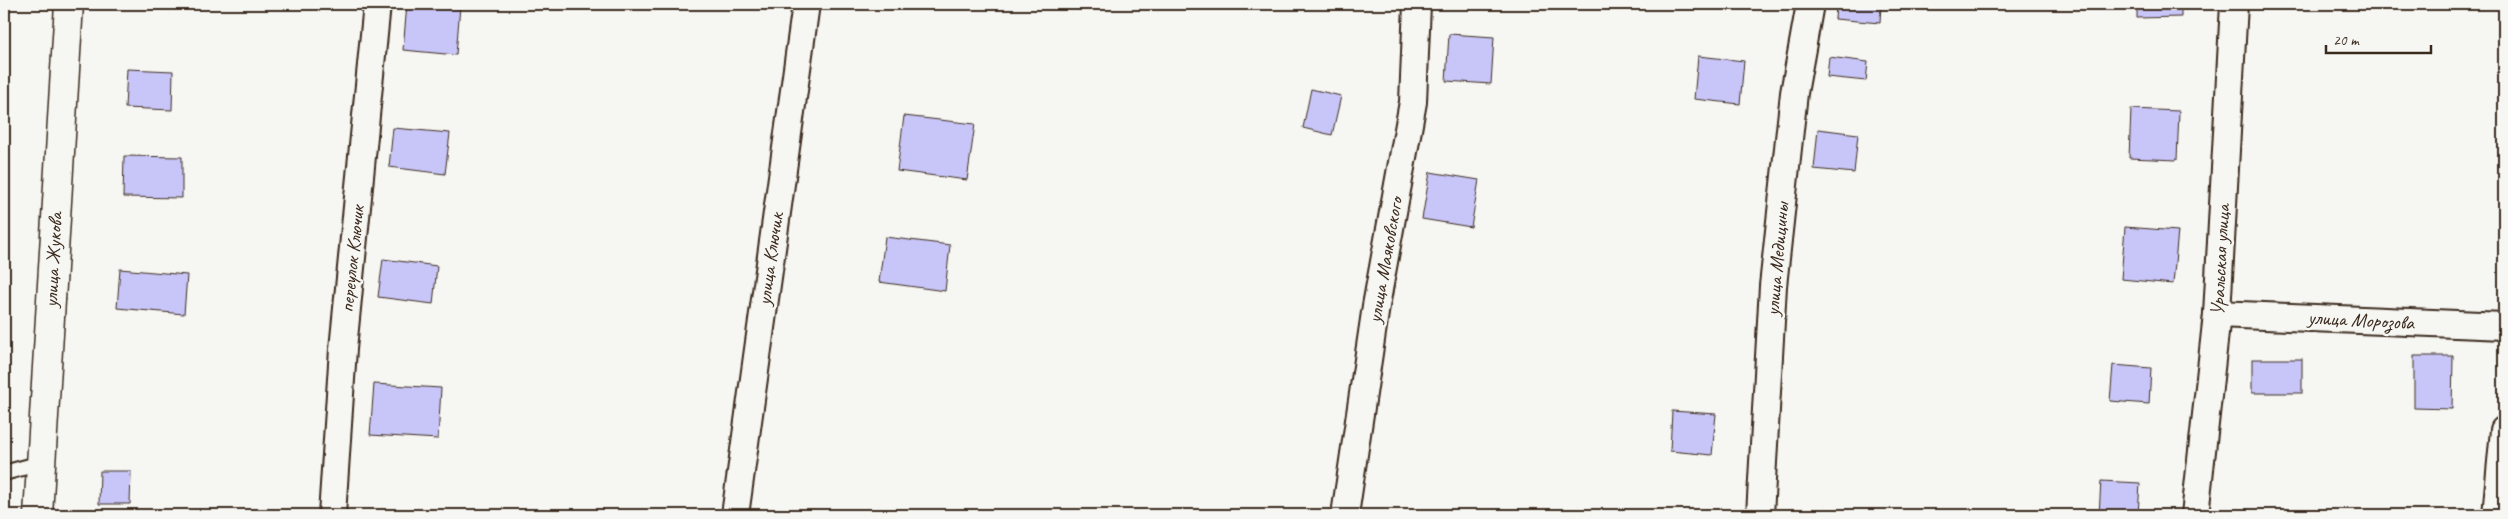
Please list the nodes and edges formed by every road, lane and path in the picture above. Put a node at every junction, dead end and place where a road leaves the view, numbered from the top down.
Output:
1 (69, 4) edge
2 (378, 4) edge
3 (806, 4) edge
4 (1417, 4) edge
5 (1810, 4) edge
6 (2234, 4) edge
7 (2217, 314) junction
8 (2504, 326) edge
9 (2504, 430) edge
10 (41, 464) junction
11 (4, 473) edge
12 (38, 515) edge
13 (332, 515) edge
14 (735, 515) edge
15 (1345, 515) edge
16 (1760, 515) edge
17 (2195, 515) edge
18 (2496, 515) edge

1 - 10 main road, улица Жукова
2 - 13 street, переулок Ключик
3 - 14 street, улица Ключик
4 - 15 street, улица Маяковского
5 - 16 street, улица Медицины
6 - 7 street, Уральская улица
7 - 8 street, улица Морозова
7 - 17 street, Уральская улица
9 - 18 street
10 - 11 lane
10 - 12 main road, улица Жукова

